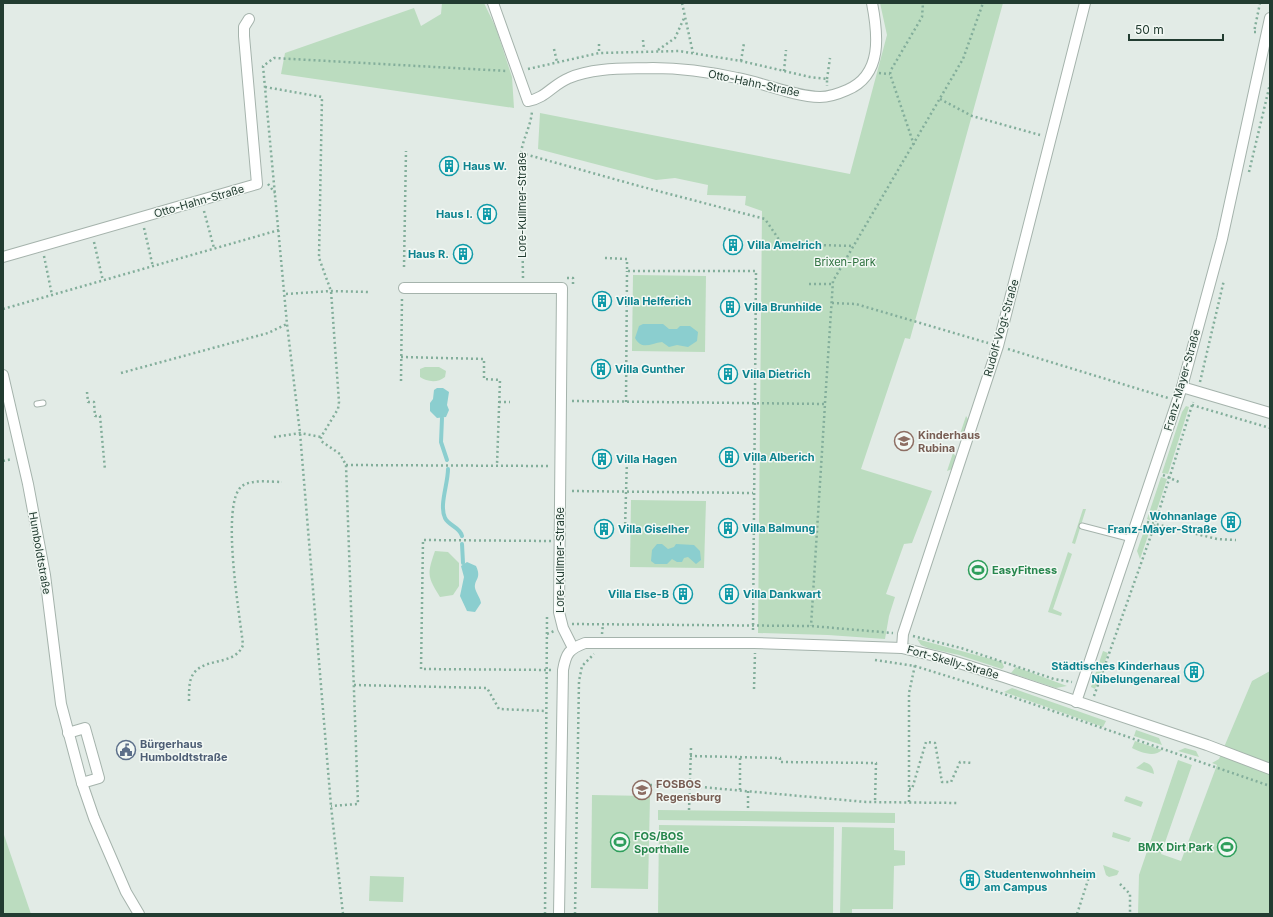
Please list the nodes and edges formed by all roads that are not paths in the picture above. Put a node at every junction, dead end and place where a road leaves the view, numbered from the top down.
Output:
1 (493, 3) edge
2 (872, 3) edge
3 (1085, 3) edge
4 (1270, 18) edge
5 (248, 19) dead end
6 (1267, 52) edge
7 (3, 257) edge
8 (403, 290) road end
9 (3, 375) edge
10 (1182, 387) junction
11 (43, 403) dead end
12 (37, 404) dead end
13 (1270, 413) edge
14 (1082, 526) dead end
15 (1132, 539) junction
16 (573, 648) junction
17 (902, 648) junction
18 (1076, 702) junction
19 (68, 733) junction
20 (1270, 769) edge
21 (82, 783) junction
22 (140, 914) edge
23 (559, 914) edge

1 - 2 street, Otto-Hahn-Straße
3 - 17 street, Rudolf-Vogt-Straße
4 - 6 street, Franz-Mayer-Straße
5 - 7 street, Otto-Hahn-Straße
6 - 10 street, Franz-Mayer-Straße
8 - 16 street, Lore-Kullmer-Straße
9 - 19 street, Humboldtstraße
10 - 13 street
10 - 15 street, Franz-Mayer-Straße
11 - 12 lane
14 - 15 lane
15 - 18 street, Franz-Mayer-Straße
16 - 17 street, Fort-Skelly-Straße
16 - 23 street
17 - 18 street, Fort-Skelly-Straße
18 - 20 street, Fort-Skelly-Straße
19 - 21 street, Humboldtstraße
19 - 21 street
21 - 22 street, Humboldtstraße

